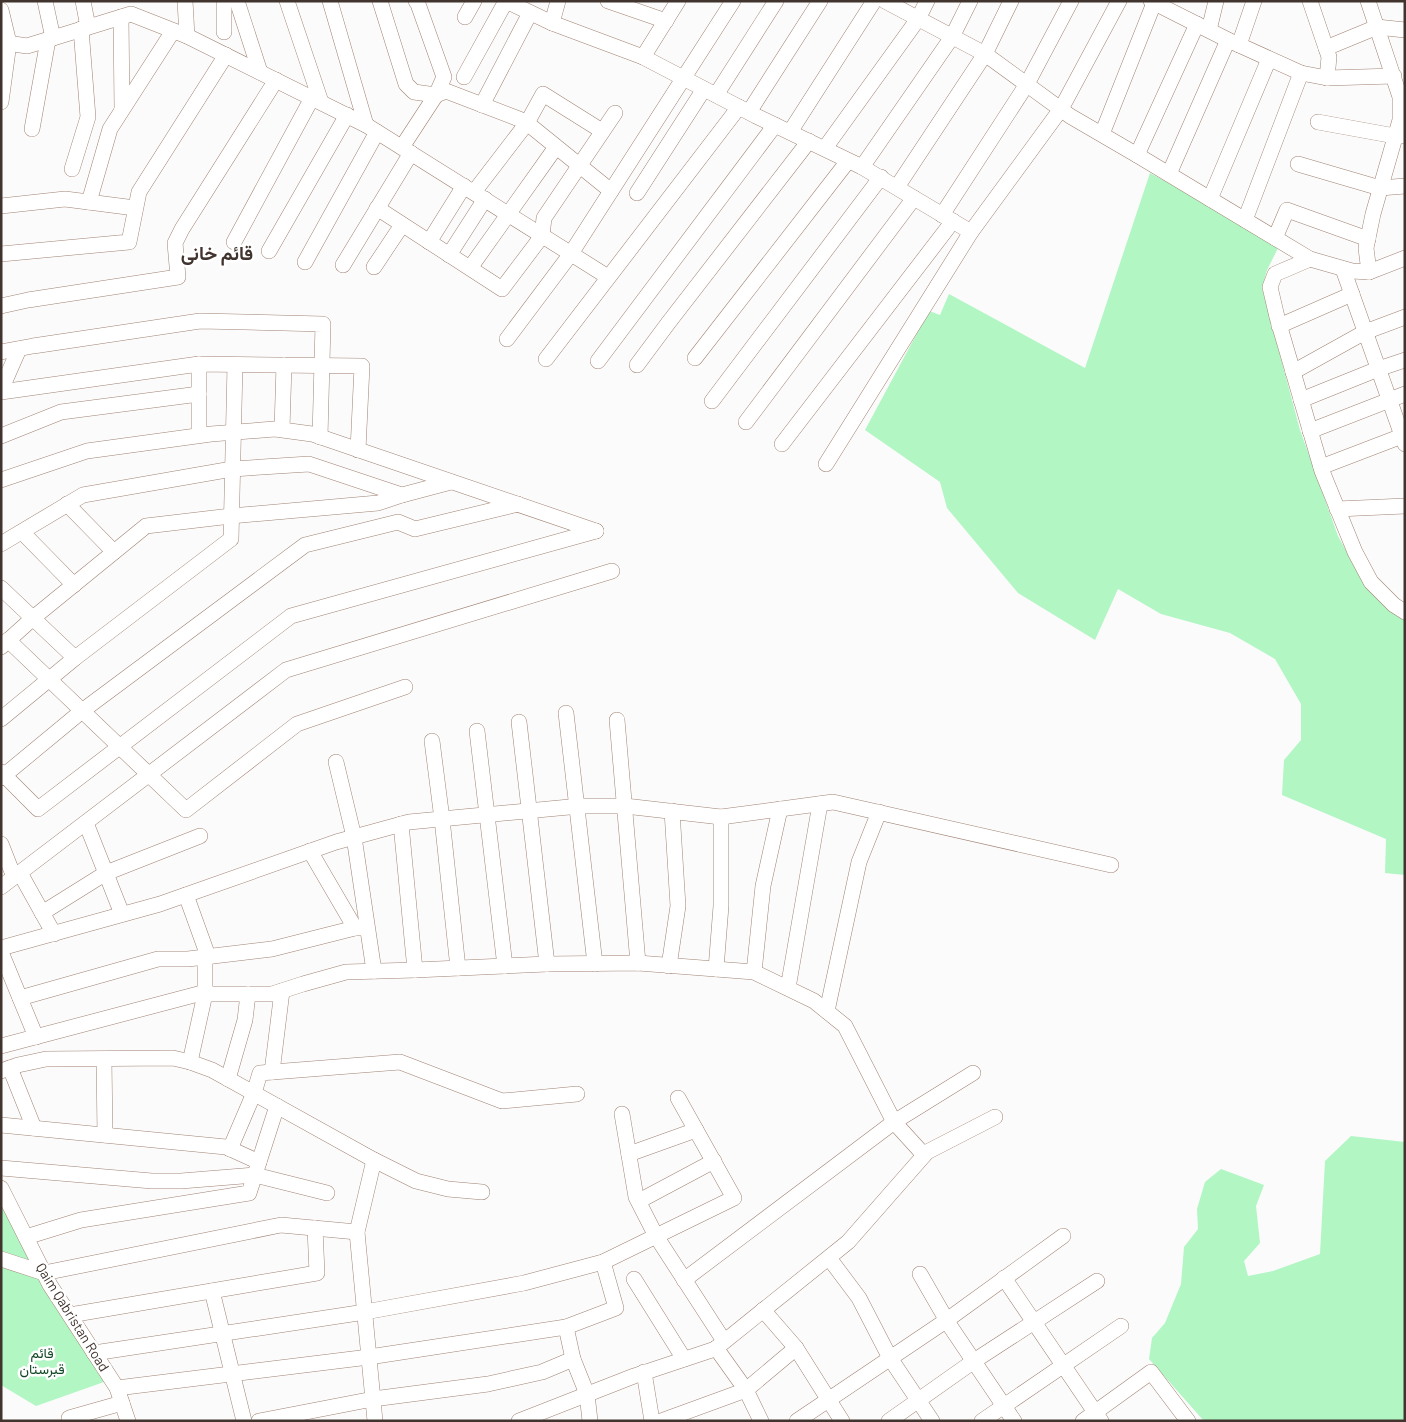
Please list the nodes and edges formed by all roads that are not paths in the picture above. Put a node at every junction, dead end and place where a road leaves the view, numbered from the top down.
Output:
1 (45, 1) edge
2 (83, 1) edge
3 (185, 1) edge
4 (224, 1) edge
5 (237, 1) edge
6 (287, 1) edge
7 (330, 1) edge
8 (380, 1) edge
9 (474, 1) edge
10 (506, 1) edge
11 (558, 1) edge
12 (608, 1) edge
13 (678, 1) edge
14 (733, 1) edge
15 (776, 1) edge
16 (820, 1) edge
17 (874, 1) edge
18 (885, 1) edge
19 (927, 1) edge
20 (970, 1) edge
21 (1012, 1) edge
22 (1071, 1) edge
23 (1119, 1) edge
24 (1216, 1) edge
25 (1254, 1) edge
26 (1310, 1) edge
27 (1368, 1) edge
28 (418, 3) edge
29 (1161, 4) edge
30 (1, 10) edge
31 (127, 11) edge
32 (530, 13) junction
33 (465, 17) dead end
34 (918, 19) junction
35 (666, 21) junction
36 (552, 23) junction
37 (1203, 27) junction
38 (1377, 27) junction
39 (85, 28) junction
40 (1405, 30) edge
41 (224, 32) dead end
42 (180, 34) junction
43 (952, 37) junction
44 (51, 39) junction
45 (1233, 42) junction
46 (5, 43) edge
47 (1326, 48) junction
48 (985, 54) junction
49 (226, 55) junction
50 (643, 57) junction
51 (1269, 59) junction
52 (260, 72) junction
53 (1301, 73) junction
54 (1394, 76) junction
55 (464, 78) dead end
56 (684, 78) junction
57 (1327, 78) junction
58 (276, 80) junction
59 (1026, 84) junction
60 (710, 92) junction
61 (436, 95) junction
62 (317, 100) junction
63 (1, 102) edge
64 (482, 105) junction
65 (122, 109) junction
66 (744, 109) junction
67 (1060, 109) junction
68 (615, 113) dead end
69 (347, 115) junction
70 (1318, 122) dead end
71 (527, 124) junction
72 (774, 125) junction
73 (372, 128) junction
74 (32, 129) dead end
75 (602, 131) junction
76 (790, 132) junction
77 (1102, 134) junction
78 (1400, 136) edge
79 (809, 141) junction
80 (556, 147) junction
81 (825, 148) junction
82 (407, 150) junction
83 (1138, 155) junction
84 (855, 164) junction
85 (1298, 164) dead end
86 (579, 165) junction
87 (72, 169) dead end
88 (1169, 174) junction
89 (881, 177) junction
90 (897, 186) junction
91 (1405, 186) edge
92 (1380, 188) junction
93 (611, 191) junction
94 (474, 192) junction
95 (637, 194) dead end
96 (914, 198) junction
97 (1210, 199) junction
98 (89, 202) junction
99 (1, 206) edge
100 (135, 208) junction
101 (377, 208) junction
102 (508, 214) junction
103 (947, 218) junction
104 (1245, 220) junction
105 (402, 224) junction
106 (971, 232) junction
107 (542, 236) junction
108 (1275, 238) junction
109 (1368, 239) junction
110 (234, 242) dead end
111 (429, 242) junction
112 (269, 251) dead end
113 (1, 254) edge
114 (449, 255) junction
115 (570, 255) junction
116 (1405, 258) edge
117 (1310, 259) junction
118 (305, 262) dead end
119 (343, 265) dead end
120 (374, 267) dead end
121 (470, 268) junction
122 (1343, 269) junction
123 (1369, 272) junction
124 (608, 278) junction
125 (1352, 294) junction
126 (1, 306) edge
127 (1405, 317) edge
128 (1279, 326) junction
129 (1365, 332) junction
130 (507, 339) dead end
131 (19, 348) junction
132 (1, 352) edge
133 (695, 358) dead end
134 (546, 360) dead end
135 (1405, 360) edge
136 (598, 361) dead end
137 (199, 364) junction
138 (235, 365) junction
139 (284, 365) junction
140 (638, 365) dead end
141 (322, 366) junction
142 (1378, 369) junction
143 (1293, 372) junction
144 (1, 391) edge
145 (199, 394) junction
146 (1405, 394) edge
147 (1389, 399) junction
148 (1301, 400) junction
149 (712, 401) dead end
150 (746, 422) dead end
151 (282, 430) junction
152 (1310, 431) junction
153 (233, 432) junction
154 (1403, 435) edge
155 (1, 436) edge
156 (199, 436) junction
157 (320, 437) junction
158 (782, 444) dead end
159 (358, 450) junction
160 (826, 464) dead end
161 (1321, 468) junction
162 (232, 470) junction
163 (1, 480) edge
164 (451, 482) junction
165 (402, 495) junction
166 (67, 504) junction
167 (518, 504) junction
168 (1405, 506) edge
169 (1337, 509) junction
170 (231, 516) junction
171 (22, 532) junction
172 (1, 544) edge
173 (114, 552) junction
174 (612, 571) dead end
175 (74, 584) junction
176 (1, 588) edge
177 (1405, 612) edge
178 (33, 618) junction
179 (5, 643) edge
180 (75, 658) junction
181 (49, 680) junction
182 (405, 687) dead end
183 (82, 711) junction
184 (566, 713) dead end
185 (1, 719) edge
186 (617, 720) dead end
187 (519, 722) dead end
188 (477, 731) dead end
189 (432, 740) dead end
190 (119, 746) junction
191 (336, 762) dead end
192 (2, 775) edge
193 (149, 775) junction
194 (820, 804) junction
195 (577, 806) junction
196 (625, 806) junction
197 (780, 809) junction
198 (529, 811) junction
199 (672, 811) junction
200 (879, 812) junction
201 (488, 815) junction
202 (721, 817) junction
203 (442, 819) junction
204 (86, 823) junction
205 (401, 824) junction
206 (200, 836) dead end
207 (354, 837) junction
208 (1, 844) edge
209 (310, 851) junction
210 (1111, 864) dead end
211 (106, 873) junction
212 (17, 875) junction
213 (1, 887) edge
214 (186, 895) junction
215 (42, 913) junction
216 (122, 914) junction
217 (361, 928) junction
218 (54, 934) junction
219 (1, 950) edge
220 (207, 957) junction
221 (638, 963) junction
222 (547, 964) junction
223 (595, 964) junction
224 (505, 966) junction
225 (669, 966) junction
226 (458, 968) junction
227 (716, 969) junction
228 (416, 970) junction
229 (374, 971) junction
230 (754, 972) junction
231 (788, 988) junction
232 (282, 991) junction
233 (205, 994) junction
234 (248, 994) junction
235 (20, 998) junction
236 (827, 1011) junction
237 (36, 1037) junction
238 (1, 1046) edge
239 (104, 1059) junction
240 (190, 1062) junction
241 (5, 1069) edge
242 (272, 1072) junction
243 (973, 1073) dead end
244 (228, 1079) junction
245 (254, 1093) junction
246 (577, 1094) dead end
247 (678, 1098) dead end
248 (277, 1106) junction
249 (622, 1114) dead end
250 (995, 1117) dead end
251 (894, 1122) junction
252 (1, 1125) edge
253 (34, 1128) junction
254 (696, 1130) junction
255 (105, 1135) junction
256 (230, 1149) junction
257 (629, 1154) junction
258 (924, 1155) junction
259 (374, 1160) junction
260 (714, 1161) junction
261 (1, 1168) edge
262 (257, 1168) junction
263 (1, 1188) edge
264 (482, 1192) dead end
265 (326, 1193) dead end
266 (639, 1201) junction
267 (315, 1228) junction
268 (357, 1232) junction
269 (656, 1236) junction
270 (1063, 1236) dead end
271 (26, 1237) junction
272 (829, 1258) junction
273 (1, 1259) edge
274 (603, 1262) junction
275 (44, 1273) junction
276 (920, 1274) dead end
277 (1004, 1278) junction
278 (634, 1279) dead end
279 (684, 1280) junction
280 (1097, 1281) dead end
281 (212, 1291) junction
282 (763, 1310) junction
283 (365, 1312) junction
284 (70, 1315) junction
285 (947, 1320) junction
286 (1034, 1322) junction
287 (1122, 1326) dead end
288 (566, 1327) junction
289 (222, 1334) junction
290 (720, 1345) junction
291 (796, 1348) junction
292 (94, 1353) junction
293 (369, 1357) junction
294 (890, 1358) junction
295 (573, 1359) junction
296 (684, 1359) junction
297 (974, 1361) junction
298 (1063, 1365) junction
299 (644, 1372) junction
300 (232, 1374) junction
301 (117, 1388) junction
302 (746, 1390) junction
303 (586, 1394) junction
304 (373, 1399) junction
305 (828, 1400) junction
306 (919, 1400) junction
307 (122, 1403) junction
308 (1004, 1405) junction
309 (696, 1415) edge
310 (1093, 1418) edge
311 (1182, 1419) edge
312 (264, 1420) edge
313 (70, 1421) edge
314 (128, 1421) edge
315 (244, 1421) edge
316 (375, 1421) edge
317 (519, 1421) edge
318 (590, 1421) edge
319 (652, 1421) edge
320 (661, 1421) edge
321 (761, 1421) edge
322 (797, 1421) edge
323 (842, 1421) edge
324 (889, 1421) edge
325 (932, 1421) edge
326 (982, 1421) edge
327 (1014, 1421) edge

1 - 44 street
2 - 39 street
3 - 42 street
4 - 41 street
5 - 52 street
6 - 62 street
7 - 73 street
8 - 61 street
9 - 33 street
10 - 32 street
10 - 55 street
11 - 36 street
12 - 35 street
13 - 35 street
14 - 56 street
15 - 60 street
16 - 66 street
17 - 76 street
18 - 34 street
19 - 34 street
20 - 43 street
21 - 48 street
22 - 59 street
23 - 67 street
24 - 37 street
25 - 45 street
26 - 47 street
27 - 38 street
28 - 61 street
29 - 37 street
29 - 77 street
30 - 46 street
31 - 39 street
31 - 42 street
31 - 65 street
32 - 36 street
32 - 64 street
34 - 43 street
34 - 81 street
35 - 50 street
36 - 50 street
37 - 45 street
37 - 83 street
38 - 40 street
38 - 47 street
38 - 54 street
39 - 44 street
39 - 87 street
42 - 49 street
42 - 65 street
43 - 48 street
43 - 84 street
44 - 46 street
44 - 74 street
45 - 51 street
45 - 88 street
46 - 63 street
47 - 57 street
48 - 59 street
48 - 90 street
49 - 52 street
49 - 100 street
50 - 56 street
51 - 53 street
51 - 97 street
52 - 58 street
53 - 57 street
53 - 104 street
54 - 57 street
54 - 78 street
56 - 60 street
56 - 93 street
58 - 62 street
58 - 126 street
59 - 67 street
59 - 103 street
60 - 66 street
60 - 95 street
61 - 64 street
61 - 82 street
62 - 69 street
62 - 110 street
64 - 71 street
65 - 98 street
66 - 72 street
66 - 124 street
67 - 77 street
67 - 106 street
68 - 75 street
69 - 73 street
69 - 112 street
70 - 78 street
71 - 75 street
71 - 80 street
71 - 94 street
72 - 76 street
72 - 136 street
73 - 82 street
73 - 118 street
75 - 86 street
76 - 79 street
77 - 83 street
78 - 92 street
79 - 81 street
79 - 140 street
80 - 86 street
80 - 102 street
81 - 84 street
82 - 94 street
82 - 101 street
83 - 88 street
84 - 89 street
84 - 133 street
85 - 92 street
86 - 93 street
86 - 107 street
88 - 97 street
89 - 90 street
89 - 149 street
90 - 96 street
91 - 92 street
92 - 109 street
93 - 115 street
94 - 102 street
94 - 111 street
94 - 114 street
96 - 103 street
96 - 150 street
97 - 104 street
98 - 99 street
98 - 100 street
100 - 113 street
101 - 105 street
101 - 119 street
102 - 107 street
102 - 121 street
103 - 106 street
103 - 158 street
104 - 108 street
105 - 111 street
105 - 120 street
106 - 160 street
107 - 115 street
107 - 121 street
108 - 109 street
108 - 117 street
109 - 123 street
111 - 114 street
114 - 121 street
115 - 124 street
115 - 130 street
116 - 123 street
117 - 122 street
117 - 128 street
122 - 123 street
122 - 125 street
124 - 134 street
125 - 128 street
125 - 129 street
127 - 129 street
128 - 143 street
129 - 142 street
129 - 143 street
131 - 132 street
131 - 141 street
131 - 144 street
135 - 142 street
137 - 138 street
137 - 144 street
137 - 145 street
138 - 139 street
138 - 153 street
139 - 141 street
139 - 151 street
141 - 157 street
141 - 159 street
142 - 147 street
142 - 148 street
143 - 148 street
145 - 155 street
145 - 156 street
146 - 147 street
147 - 152 street
147 - 154 street
148 - 152 street
151 - 153 street
151 - 157 street
152 - 161 street
153 - 156 street
153 - 162 street
154 - 161 street
156 - 163 street
157 - 159 street
159 - 164 street
161 - 169 street
162 - 165 street
162 - 166 street
162 - 170 street
164 - 165 street
164 - 167 street
165 - 170 street
166 - 171 street
166 - 173 street
167 - 183 street
167 - 190 street
168 - 169 street
169 - 177 street
170 - 173 street
170 - 180 street
171 - 172 street
171 - 175 street
173 - 175 street
174 - 193 street
175 - 178 street
176 - 178 street
178 - 179 street
178 - 180 street
179 - 181 street
180 - 181 street
181 - 183 street
181 - 185 street
182 - 193 street
183 - 190 street
183 - 192 street
184 - 195 street
186 - 196 street
187 - 198 street
188 - 201 street
189 - 203 street
190 - 192 street
190 - 193 street
191 - 207 street
193 - 204 street
194 - 197 street
194 - 200 street
194 - 231 street
195 - 196 street
195 - 198 street
195 - 223 street
196 - 199 street
196 - 221 street
197 - 202 street
197 - 230 street
198 - 201 street
198 - 222 street
199 - 202 street
199 - 225 street
200 - 210 street
200 - 236 street
201 - 203 street
201 - 224 street
202 - 227 street
203 - 205 street
203 - 226 street
204 - 211 street
204 - 212 street
205 - 207 street
205 - 228 street
206 - 211 street
207 - 209 street
207 - 217 street
208 - 212 street
209 - 214 street
209 - 217 street
211 - 215 street
211 - 216 street
212 - 213 street
212 - 215 street
214 - 216 street
214 - 220 street
215 - 218 street
216 - 218 street
217 - 220 street
217 - 229 street
218 - 219 street
219 - 235 street
220 - 233 street
220 - 235 street
221 - 223 street
221 - 225 street
222 - 223 street
222 - 224 street
224 - 226 street
225 - 227 street
226 - 228 street
227 - 230 street
228 - 229 street
229 - 232 street
230 - 231 street
231 - 236 street
232 - 234 street
232 - 242 street
233 - 234 street
233 - 237 street
233 - 240 street
234 - 244 street
235 - 237 street
236 - 251 street
237 - 238 street
239 - 240 street
239 - 241 street
239 - 255 street
240 - 244 street
241 - 253 street
242 - 245 street
242 - 246 street
243 - 251 street
244 - 245 street
245 - 248 street
245 - 256 street
247 - 254 street
248 - 259 street
248 - 262 street
249 - 257 street
250 - 258 street
251 - 258 street
251 - 279 street
252 - 253 street
253 - 255 street
254 - 257 street
254 - 260 street
255 - 256 street
256 - 262 street
257 - 266 street
258 - 272 street
259 - 264 street
259 - 268 street
260 - 266 street
260 - 269 street
261 - 262 street
262 - 265 street
262 - 271 street
263 - 271 street, Qaim Qabristan Road
266 - 269 street
267 - 268 street
267 - 275 street
267 - 281 street
268 - 283 street
269 - 274 street
269 - 279 street
270 - 277 street
271 - 275 street, Qaim Qabristan Road
272 - 282 street
272 - 294 street
273 - 275 street
274 - 283 street
274 - 288 street
275 - 284 street, Qaim Qabristan Road
276 - 285 street
277 - 285 street
277 - 286 street
278 - 296 street
279 - 290 street
280 - 286 street
281 - 284 street
281 - 289 street
282 - 290 street
282 - 291 street
283 - 289 street
283 - 293 street
284 - 292 street, Qaim Qabristan Road
285 - 294 street
285 - 297 street
286 - 297 street
286 - 298 street
287 - 298 street
288 - 293 street
288 - 295 street
289 - 292 street
289 - 300 street
290 - 296 street
290 - 302 street
291 - 302 street
291 - 305 street
292 - 301 street, Qaim Qabristan Road
293 - 300 street
293 - 304 street
294 - 305 street
294 - 306 street
295 - 303 street
295 - 304 street
296 - 299 street
297 - 306 street
297 - 308 street
298 - 308 street
298 - 310 street
299 - 303 street
299 - 319 street
300 - 301 street
300 - 315 street
301 - 307 street, Qaim Qabristan Road
302 - 309 street
302 - 321 street
303 - 317 street
303 - 318 street
304 - 312 street
304 - 316 street
305 - 322 street
305 - 323 street
306 - 324 street
306 - 325 street
307 - 313 street
307 - 314 street, Qaim Qabristan Road
308 - 326 street
308 - 327 street
309 - 320 street
310 - 311 street

